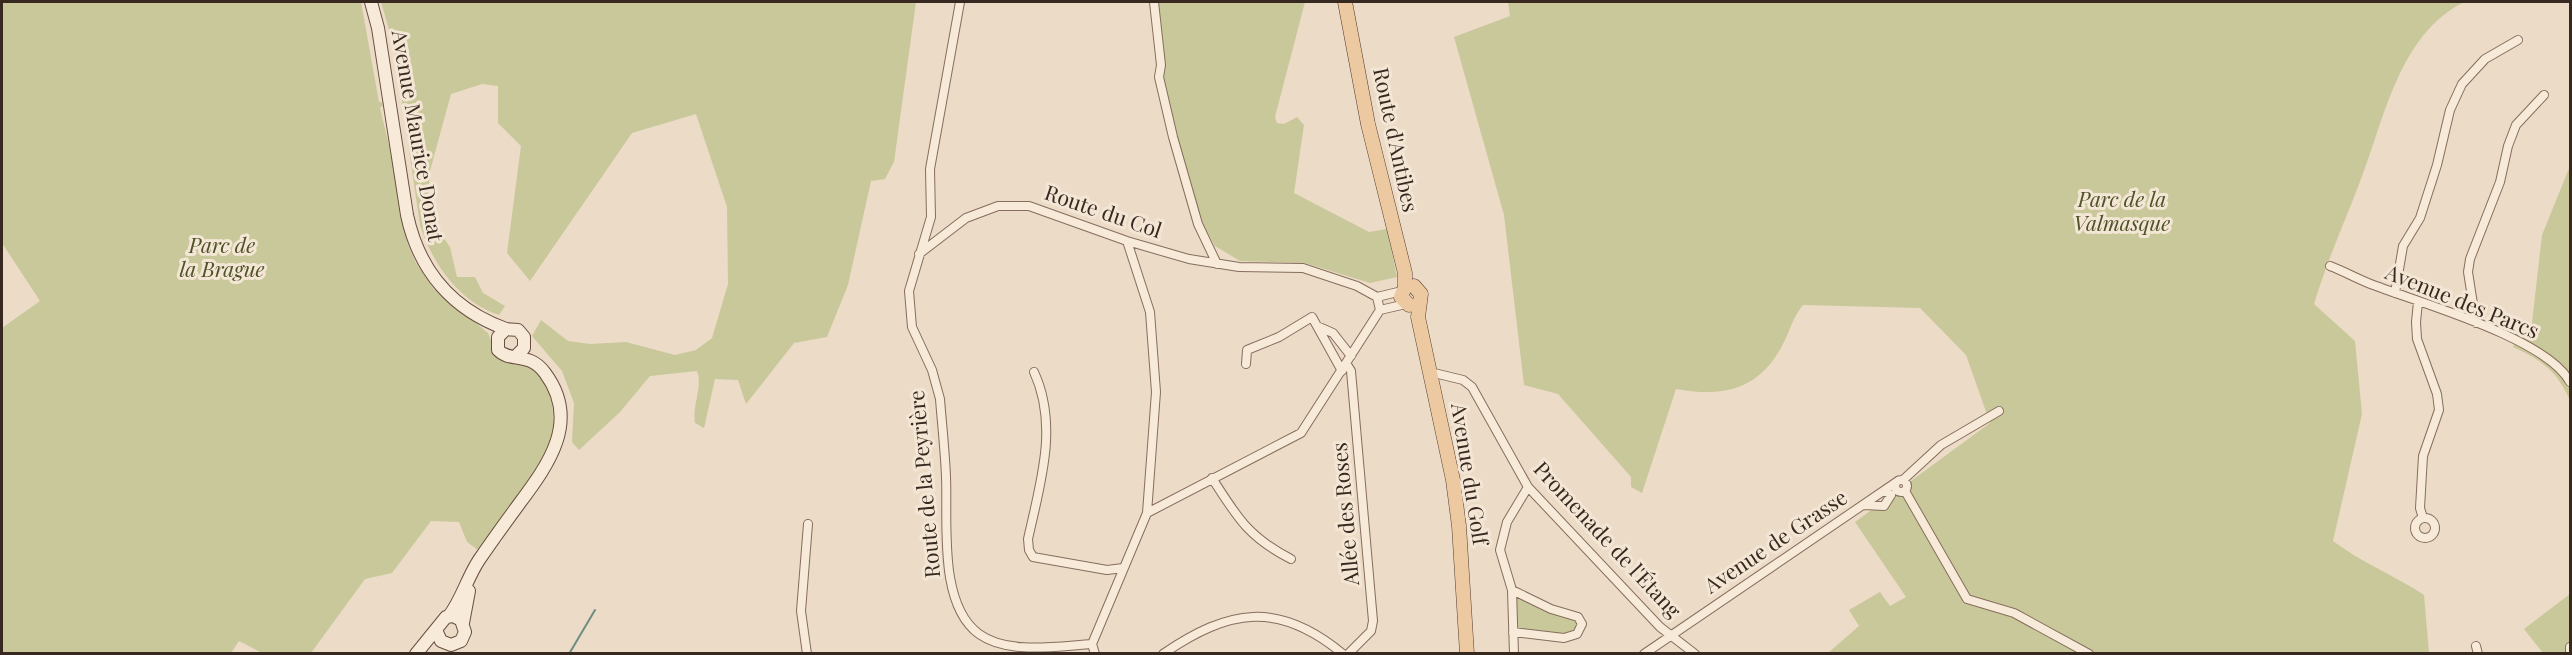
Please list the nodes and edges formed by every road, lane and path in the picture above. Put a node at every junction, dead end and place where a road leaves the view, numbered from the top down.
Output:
1 (371, 2) edge
2 (960, 2) edge
3 (1154, 2) edge
4 (1345, 2) edge
5 (1350, 2) edge
6 (2518, 39) dead end
7 (2544, 95) dead end
8 (1367, 102) junction
9 (1127, 242) junction
10 (919, 254) junction
11 (1217, 264) junction
12 (2330, 266) dead end
13 (2395, 293) junction
14 (1409, 296) junction
15 (1377, 297) junction
16 (2418, 302) junction
17 (1380, 310) junction
18 (486, 322) junction
19 (2476, 323) junction
20 (1317, 326) junction
21 (506, 329) junction
22 (497, 340) junction
23 (525, 344) junction
24 (516, 356) junction
25 (1346, 363) junction
26 (1246, 364) dead end
27 (1034, 372) dead end
28 (1430, 372) junction
29 (1453, 378) junction
30 (2571, 382) edge
31 (1434, 388) junction
32 (1999, 411) dead end
33 (1212, 478) junction
34 (1901, 480) junction
35 (1528, 487) junction
36 (1903, 491) junction
37 (1888, 493) junction
38 (1147, 513) junction
39 (2423, 518) dead end
40 (808, 524) dead end
41 (1291, 559) dead end
42 (1123, 568) junction
43 (1512, 590) junction
44 (449, 616) junction
45 (463, 623) junction
46 (436, 630) junction
47 (1513, 632) junction
48 (1670, 635) junction
49 (444, 644) junction
50 (1092, 644) junction
51 (2571, 646) edge
52 (416, 654) edge
53 (426, 654) edge
54 (807, 654) edge
55 (1095, 654) edge
56 (1163, 654) edge
57 (1342, 654) edge
58 (1348, 654) edge
59 (1461, 654) edge
60 (1467, 654) edge
61 (1514, 654) edge
62 (1644, 654) edge
63 (1695, 654) edge
64 (2089, 654) edge
65 (2570, 654) edge

1 - 18 main road, Avenue Maurice Donat
2 - 10 street, Route de la Peyrière
3 - 11 street
4 - 8 main road, Route d'Antibes
5 - 8 main road, Route d'Antibes
6 - 13 street
7 - 19 street
8 - 14 main road, Route d'Antibes
9 - 10 street, Route du Col
9 - 11 street, Route du Col
9 - 38 street
10 - 50 street, Route de la Peyrière
11 - 15 street, Route du Col
12 - 13 street, Avenue des Parcs
13 - 16 street, Avenue des Parcs
14 - 15 street
14 - 17 street
14 - 28 main road, Avenue du Golf
14 - 59 main road, Avenue du Golf
15 - 17 street
16 - 19 street, Avenue des Parcs
16 - 39 street
17 - 25 street
18 - 21 main road
18 - 22 main road
19 - 30 street, Avenue des Parcs
20 - 25 street
20 - 25 street
20 - 26 street
21 - 22 main road
21 - 23 main road
22 - 24 main road
23 - 24 main road
23 - 45 main road
24 - 44 main road
25 - 33 street
25 - 58 street, Allée des Roses
27 - 42 street
28 - 29 street, Promenade de l'Étang
28 - 31 main road, Avenue du Golf
29 - 31 street
29 - 35 street, Promenade de l'Étang
31 - 60 main road, Avenue du Golf
32 - 34 street, Avenue de Grasse
33 - 38 street
33 - 41 street
34 - 36 street
34 - 37 street, Avenue de Grasse
35 - 43 street
35 - 48 street, Promenade de l'Étang
36 - 37 street
36 - 64 street
37 - 48 street, Avenue de Grasse
38 - 42 street
40 - 54 street
42 - 50 street
43 - 47 street
43 - 47 street
44 - 45 main road
44 - 46 main road
45 - 49 main road
46 - 49 main road
46 - 52 main road
47 - 61 street
48 - 62 street, Avenue de Grasse
48 - 63 street, Promenade de l'Étang
49 - 53 main road
50 - 55 street
51 - 65 street
56 - 57 street

